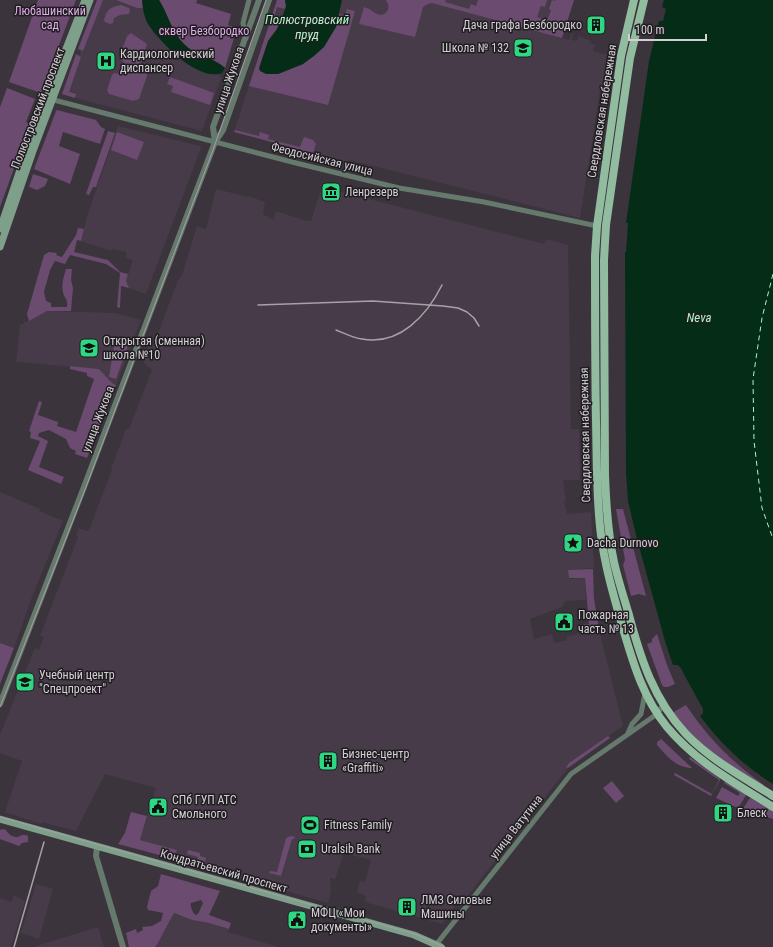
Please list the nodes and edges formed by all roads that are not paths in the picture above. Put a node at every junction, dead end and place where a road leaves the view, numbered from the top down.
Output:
1 (84, 0) edge
2 (90, 0) edge
3 (249, 0) edge
4 (259, 0) edge
5 (269, 0) edge
6 (634, 0) edge
7 (644, 0) edge
8 (246, 38) junction
9 (49, 99) junction
10 (215, 142) junction
11 (597, 226) junction
12 (0, 229) edge
13 (0, 247) edge
14 (645, 693) junction
15 (0, 704) edge
16 (663, 705) junction
17 (657, 714) junction
18 (628, 733) junction
19 (773, 796) edge
20 (773, 807) edge
21 (0, 819) edge
22 (97, 847) junction
23 (437, 946) edge
24 (123, 947) edge

1 - 9 main road, Полюстровский проспект
2 - 9 main road, Полюстровский проспект
3 - 8 street
4 - 8 street, улица Жукова
5 - 10 street, улица Жукова
6 - 11 main road, Свердловская набережная
7 - 16 main road, Свердловская набережная
8 - 10 street, улица Жукова
9 - 10 street, Феодосийская улица
9 - 12 main road, Полюстровский проспект
9 - 13 main road, Полюстровский проспект
10 - 11 street, Феодосийская улица
10 - 15 street, улица Жукова
11 - 14 main road, Свердловская набережная
14 - 17 main road, Свердловская набережная
14 - 18 street, улица Ватутина
16 - 17 street, улица Ватутина
16 - 19 main road, Свердловская набережная
17 - 18 street, улица Ватутина
17 - 20 main road, Свердловская набережная
18 - 23 street, улица Ватутина
21 - 22 main road, Кондратьевский проспект
22 - 23 main road, Кондратьевский проспект
22 - 24 street

